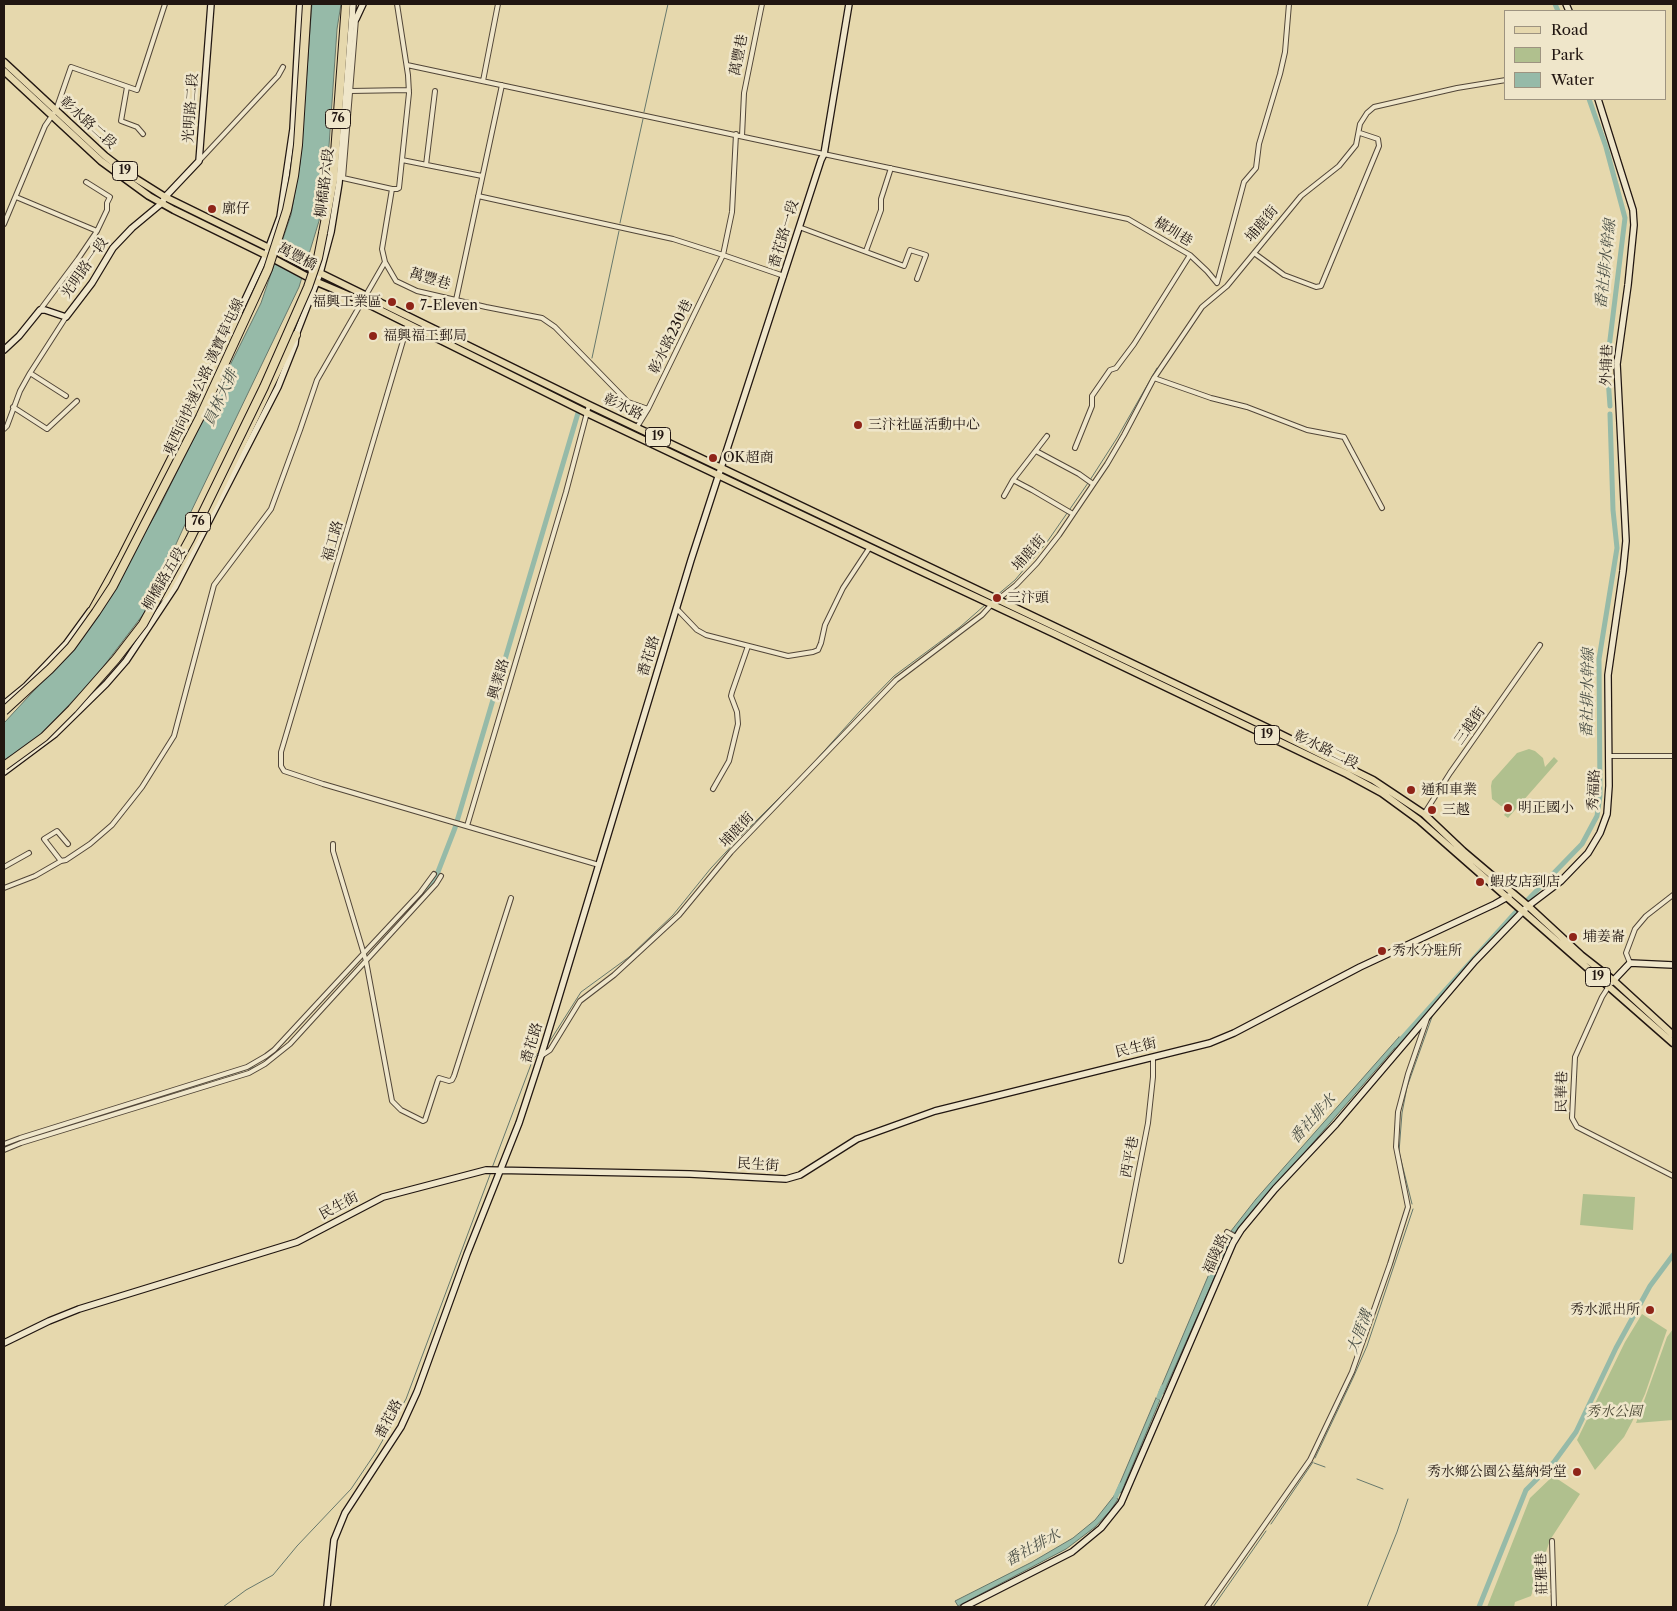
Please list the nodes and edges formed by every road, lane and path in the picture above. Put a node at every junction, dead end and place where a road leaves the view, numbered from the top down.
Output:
1 (165, 4) edge
2 (211, 4) edge
3 (300, 4) edge
4 (307, 4) edge
5 (346, 4) edge
6 (353, 4) edge
7 (364, 4) edge
8 (397, 4) edge
9 (498, 4) edge
10 (762, 4) edge
11 (849, 4) edge
12 (1289, 4) edge
13 (356, 19) joint
14 (4, 62) edge
15 (407, 65) junction
16 (283, 67) dead end
17 (4, 71) edge
18 (1504, 80) edge
19 (483, 81) junction
20 (502, 85) junction
21 (128, 86) junction
22 (409, 90) junction
23 (350, 91) junction
24 (435, 91) dead end
25 (1598, 100) edge
26 (53, 112) junction
27 (1360, 133) junction
28 (143, 134) dead end
29 (736, 134) junction
30 (742, 136) junction
31 (824, 154) junction
32 (402, 160) junction
33 (200, 161) junction
34 (426, 165) junction
35 (891, 168) junction
36 (482, 176) junction
37 (86, 182) dead end
38 (392, 188) junction
39 (478, 196) junction
40 (16, 197) junction
41 (163, 200) junction
42 (4, 224) edge
43 (800, 227) junction
44 (97, 231) junction
45 (866, 251) junction
46 (268, 252) junction
47 (1254, 253) junction
48 (723, 255) junction
49 (1190, 255) junction
50 (276, 256) junction
51 (385, 262) junction
52 (320, 273) junction
53 (784, 276) junction
54 (917, 279) dead end
55 (317, 282) junction
56 (363, 298) junction
57 (456, 300) junction
58 (40, 310) junction
59 (238, 315) junction
60 (66, 317) junction
61 (411, 317) junction
62 (408, 324) junction
63 (296, 336) junction
64 (4, 350) edge
65 (30, 373) junction
66 (1154, 378) junction
67 (66, 396) dead end
68 (76, 401) dead end
69 (589, 405) junction
70 (13, 408) junction
71 (648, 409) junction
72 (587, 413) junction
73 (637, 427) junction
74 (4, 429) edge
75 (1047, 436) dead end
76 (1075, 448) dead end
77 (1036, 451) junction
78 (721, 467) junction
79 (719, 475) junction
80 (1013, 480) junction
81 (1093, 484) junction
82 (1004, 496) dead end
83 (1382, 508) dead end
84 (1073, 514) junction
85 (870, 547) junction
86 (998, 599) junction
87 (156, 601) junction
88 (992, 604) junction
89 (677, 609) junction
90 (1612, 637) joint
91 (1540, 645) dead end
92 (748, 646) junction
93 (71, 647) junction
94 (4, 704) edge
95 (4, 712) edge
96 (1268, 732) junction
97 (1608, 756) junction
98 (1673, 756) edge
99 (4, 766) edge
100 (4, 772) edge
101 (713, 789) dead end
102 (1424, 814) junction
103 (1419, 820) junction
104 (467, 826) junction
105 (68, 844) dead end
106 (333, 844) dead end
107 (29, 853) dead end
108 (1461, 853) junction
109 (61, 861) junction
110 (599, 865) junction
111 (4, 867) edge
112 (434, 874) dead end
113 (441, 876) dead end
114 (4, 888) edge
115 (1512, 893) junction
116 (1673, 895) edge
117 (511, 898) dead end
118 (1506, 898) junction
119 (1525, 909) junction
120 (364, 954) junction
121 (366, 960) junction
122 (1630, 963) junction
123 (1673, 965) edge
124 (1611, 983) junction
125 (1429, 1014) junction
126 (1673, 1035) edge
127 (1673, 1043) edge
128 (541, 1056) junction
129 (1153, 1057) junction
130 (4, 1144) edge
131 (4, 1150) edge
132 (499, 1170) junction
133 (1673, 1176) edge
134 (1227, 1232) dead end
135 (1236, 1237) junction
136 (1121, 1261) dead end
137 (4, 1343) edge
138 (1552, 1541) dead end
139 (327, 1607) edge
140 (964, 1607) edge
141 (1207, 1607) edge
142 (1554, 1607) edge

1 - 21 street
2 - 33 street, 光明路二段
3 - 46 street
4 - 93 highway, 東西向快速公路 漢寶草屯線, bridge
5 - 87 highway, 76, bridge
6 - 52 street, 柳橋路六段
7 - 13 street
8 - 15 street, 萬豐巷
9 - 19 street
10 - 30 street, 萬豐巷
11 - 31 street, 番花路一段
12 - 49 street, 橫圳巷
13 - 23 street
14 - 26 main road, 彰水路二段 / 19
15 - 19 street
15 - 22 street, 萬豐巷
16 - 33 street
17 - 26 main road, 彰水路二段 / 19
18 - 27 street, 埔鹿街
19 - 20 street
20 - 29 street
20 - 36 street
21 - 26 street
21 - 28 street
22 - 23 street
22 - 32 street, 萬豐巷
23 - 38 street
24 - 34 street
25 - 90 street, 外埔巷
26 - 40 street
26 - 41 main road, 彰水路二段 / 19
27 - 47 street, 埔鹿街
27 - 47 street
29 - 30 street
29 - 48 street
30 - 31 street, 橫圳巷
31 - 35 street, 橫圳巷
31 - 43 street, 番花路一段
32 - 34 street
32 - 38 street, 萬豐巷
33 - 41 street, 光明路二段
34 - 36 street
35 - 45 street
35 - 49 street, 橫圳巷
36 - 39 street
37 - 44 street
38 - 51 street, 萬豐巷
39 - 48 street
39 - 57 street
40 - 42 street
40 - 44 street
41 - 46 main road, 彰水路二段 / 19
41 - 60 street, 光明路一段
43 - 45 street
43 - 53 street, 番花路一段
44 - 58 street
45 - 54 street
46 - 50 main road, 萬豐橋 / 19
46 - 59 street
47 - 66 street, 埔鹿街
48 - 53 street
48 - 71 street, 彰水路230巷
49 - 76 street
50 - 52 main road, 萬豐橋 / 19
50 - 55 main road, 萬豐橋 / 19
51 - 56 street
51 - 57 street, 萬豐巷
52 - 55 street, 柳橋路五段
52 - 56 main road, 彰水路 / 19
53 - 78 street, 番花路一段
55 - 56 main road, 彰水路 / 19
55 - 63 street, 柳橋路五段
56 - 61 main road, 彰水路 / 19
56 - 62 main road, 彰水路 / 19
56 - 109 street
57 - 71 street, 萬豐巷
58 - 60 street, 光明路一段
58 - 64 street
59 - 93 highway, bridge
59 - 94 street
60 - 65 street
61 - 62 street, 福工路
61 - 69 main road, 彰水路 / 19
62 - 72 main road, 彰水路 / 19
62 - 104 street, 福工路
63 - 87 highway
63 - 100 street, 柳橋路五段
65 - 67 street
65 - 70 street
66 - 81 street, 埔鹿街
66 - 83 street
68 - 70 street
69 - 72 street, 興業路
69 - 73 main road, 彰水路 / 19
70 - 74 street
71 - 73 street, 彰水路230巷
72 - 79 main road, 彰水路 / 19
72 - 104 street, 興業路
73 - 78 main road, 彰水路 / 19
75 - 77 street
77 - 80 street
77 - 81 street
78 - 79 street, 番花路
78 - 86 main road, 彰水路 / 19
79 - 85 main road, 彰水路 / 19
79 - 89 street, 番花路
80 - 82 street
80 - 84 street
81 - 84 street, 埔鹿街
84 - 86 street, 埔鹿街
85 - 88 main road, 彰水路 / 19
85 - 92 street
86 - 88 street, 埔鹿街
86 - 96 main road, 彰水路二段 / 19
87 - 99 highway, 76, bridge
88 - 96 main road, 彰水路二段 / 19
88 - 128 street, 埔鹿街
89 - 92 street
89 - 110 street, 番花路
90 - 97 street, 秀福路
91 - 102 street, 三越街
92 - 101 street
93 - 95 highway, 東西向快速公路 漢寶草屯線, bridge
96 - 102 main road, 彰水路二段 / 19
96 - 103 main road, 彰水路二段 / 19
97 - 98 street
97 - 119 street, 秀福路
102 - 103 street, 三越街
102 - 108 main road, 彰水路二段 / 19
103 - 108 main road, 彰水路二段 / 19
104 - 110 street
105 - 109 street
106 - 120 street
107 - 111 street
108 - 115 main road, 彰水路二段 / 19
108 - 118 main road, 彰水路二段 / 19
109 - 114 street
110 - 128 street, 番花路
112 - 120 street
113 - 121 street
115 - 118 street, 民生街
115 - 119 main road, 彰水路二段 / 19
116 - 122 street
117 - 121 street
118 - 119 main road, 彰水路二段 / 19
118 - 129 street, 民生街
119 - 124 main road, 19
119 - 125 street, 福陵路
120 - 121 street
120 - 130 street
121 - 131 street
122 - 123 street
122 - 124 street
124 - 126 main road, 19
124 - 127 main road, 19
124 - 133 street, 民華巷
125 - 135 street, 福陵路
125 - 141 street
128 - 132 street, 番花路
129 - 132 street, 民生街
129 - 136 street, 西平巷
132 - 137 street, 民生街
132 - 139 street, 番花路
134 - 135 street
135 - 140 street, 福陵路
138 - 142 street, 莊雅巷

